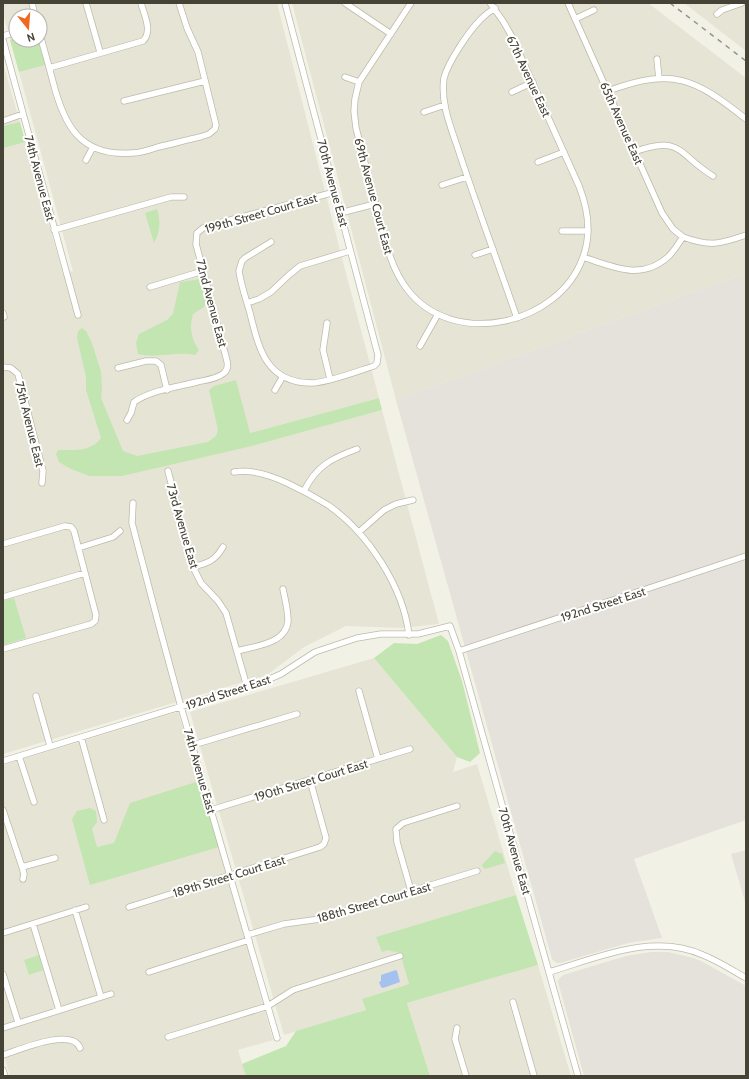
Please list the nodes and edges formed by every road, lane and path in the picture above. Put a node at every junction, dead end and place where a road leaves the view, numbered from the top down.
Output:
1 (86, 3) edge
2 (141, 3) edge
3 (180, 3) edge
4 (285, 3) edge
5 (345, 3) edge
6 (412, 3) edge
7 (568, 3) edge
8 (742, 3) edge
9 (492, 5) edge
10 (594, 10) dead end
11 (717, 14) dead end
12 (575, 19) junction
13 (391, 34) junction
14 (3, 40) edge
15 (44, 48) edge
16 (100, 52) junction
17 (658, 59) dead end
18 (49, 68) junction
19 (345, 77) dead end
20 (659, 79) junction
21 (205, 81) junction
22 (359, 82) junction
23 (533, 82) junction
24 (608, 91) junction
25 (512, 92) dead end
26 (124, 101) dead end
27 (445, 105) junction
28 (424, 112) dead end
29 (23, 114) junction
30 (746, 119) edge
31 (3, 121) edge
32 (93, 147) junction
33 (564, 152) junction
34 (634, 152) junction
35 (86, 160) dead end
36 (538, 162) dead end
37 (713, 176) dead end
38 (467, 177) junction
39 (442, 185) dead end
40 (335, 192) junction
41 (184, 197) dead end
42 (375, 204) junction
43 (340, 213) junction
44 (54, 230) junction
45 (199, 231) joint
46 (562, 231) dead end
47 (588, 231) junction
48 (746, 235) edge
49 (683, 237) junction
50 (271, 242) dead end
51 (493, 249) junction
52 (350, 251) junction
53 (475, 255) dead end
54 (584, 257) junction
55 (203, 271) junction
56 (150, 287) dead end
57 (247, 303) junction
58 (438, 314) junction
59 (78, 315) dead end
60 (517, 318) junction
61 (327, 323) dead end
62 (420, 346) dead end
63 (3, 367) edge
64 (118, 368) dead end
65 (283, 376) junction
66 (330, 379) junction
67 (167, 390) junction
68 (275, 390) dead end
69 (127, 420) dead end
70 (357, 449) dead end
71 (168, 471) dead end
72 (234, 472) dead end
73 (42, 483) dead end
74 (304, 491) junction
75 (413, 500) dead end
76 (132, 503) dead end
77 (120, 531) dead end
78 (359, 532) junction
79 (3, 544) edge
80 (223, 547) dead end
81 (78, 548) junction
82 (746, 556) edge
83 (193, 567) junction
84 (85, 572) junction
85 (283, 589) dead end
86 (3, 596) edge
87 (450, 626) joint
88 (409, 635) junction
89 (3, 649) edge
90 (237, 651) junction
91 (459, 651) junction
92 (247, 687) junction
93 (359, 691) dead end
94 (36, 696) dead end
95 (181, 707) junction
96 (297, 714) dead end
97 (81, 737) junction
98 (193, 745) junction
99 (50, 746) junction
100 (410, 749) dead end
101 (19, 756) junction
102 (378, 759) junction
103 (3, 760) edge
104 (310, 780) junction
105 (34, 802) dead end
106 (457, 806) dead end
107 (3, 810) edge
108 (211, 810) junction
109 (104, 820) dead end
110 (55, 858) dead end
111 (22, 867) junction
112 (477, 871) dead end
113 (231, 875) junction
114 (23, 879) dead end
115 (412, 891) junction
116 (86, 907) dead end
117 (129, 907) dead end
118 (76, 910) junction
119 (33, 924) junction
120 (3, 933) edge
121 (248, 937) junction
122 (400, 956) dead end
123 (149, 972) dead end
124 (549, 972) junction
125 (3, 974) edge
126 (746, 978) edge
127 (111, 994) dead end
128 (101, 997) junction
129 (513, 1002) dead end
130 (268, 1006) junction
131 (59, 1010) junction
132 (18, 1022) junction
133 (3, 1028) edge
134 (456, 1028) dead end
135 (168, 1036) dead end
136 (277, 1038) dead end
137 (80, 1048) dead end
138 (3, 1055) edge
139 (3, 1070) edge
140 (5, 1076) edge
141 (466, 1076) edge
142 (534, 1076) edge
143 (578, 1076) edge

1 - 16 street
2 - 16 street
3 - 21 street
4 - 40 street, 70th Avenue East
5 - 13 street
6 - 13 street, 69th Avenue Court East
7 - 12 street, 65th Avenue East
8 - 11 street
9 - 23 street, 67th Avenue East
9 - 27 street
10 - 12 street
12 - 24 street, 65th Avenue East
13 - 22 street, 69th Avenue Court East
14 - 29 street, 74th Avenue East
15 - 18 street
16 - 18 street
17 - 20 street
18 - 32 street
19 - 22 street
20 - 24 street
20 - 30 street
21 - 26 street
21 - 32 street
22 - 42 street, 69th Avenue Court East
23 - 25 street
23 - 33 street, 67th Avenue East
24 - 34 street, 65th Avenue East
27 - 28 street
27 - 38 street
29 - 31 street
29 - 44 street, 74th Avenue East
32 - 35 street
33 - 36 street
33 - 47 street, 67th Avenue East
34 - 37 street
34 - 49 street, 65th Avenue East
38 - 39 street
38 - 51 street
40 - 43 street, 70th Avenue East
40 - 45 street, 199th Street Court East
41 - 44 street
42 - 43 street
42 - 58 street, 69th Avenue Court East
43 - 52 street, 70th Avenue East
44 - 59 street, 74th Avenue East
45 - 55 street, 72nd Avenue East
46 - 47 street
47 - 54 street, 67th Avenue East
48 - 49 street
49 - 54 street
50 - 57 street
51 - 53 street
51 - 60 street
52 - 57 street
52 - 66 street, 70th Avenue East
54 - 60 street, 69th Avenue Court East
55 - 56 street
55 - 67 street, 72nd Avenue East
57 - 65 street
58 - 60 street, 69th Avenue Court East
58 - 62 street
61 - 66 street
63 - 73 street, 75th Avenue East
64 - 67 street
65 - 66 street
65 - 68 street
67 - 69 street
70 - 74 street
71 - 83 street, 73rd Avenue East
72 - 74 street
74 - 78 street
75 - 78 street
76 - 95 street, 74th Avenue East
77 - 81 street
78 - 88 street
79 - 81 street
80 - 83 street
81 - 84 street
82 - 91 street, 192nd Street East
83 - 90 street, 73rd Avenue East
84 - 86 street
84 - 89 street
85 - 90 street
87 - 88 street, 192nd Street East
87 - 91 street, 70th Avenue East
88 - 92 street, 192nd Street East
90 - 92 street, 73rd Avenue East
91 - 124 street, 70th Avenue East
92 - 95 street, 192nd Street East
93 - 102 street
94 - 99 street
95 - 97 street, 192nd Street East
95 - 98 street, 74th Avenue East
96 - 98 street
97 - 99 street, 192nd Street East
97 - 109 street
98 - 108 street, 74th Avenue East
99 - 101 street, 192nd Street East
100 - 102 street, 190th Street Court East
101 - 103 street, 192nd Street East
101 - 105 street
102 - 104 street, 190th Street Court East
104 - 108 street, 190th Street Court East
104 - 113 street, 189th Street Court East
106 - 115 street
107 - 111 street
108 - 113 street, 74th Avenue East
110 - 111 street
111 - 114 street
112 - 115 street, 188th Street Court East
113 - 117 street, 189th Street Court East
113 - 121 street, 74th Avenue East
115 - 121 street, 188th Street Court East
116 - 118 street
118 - 119 street
118 - 128 street
119 - 120 street
119 - 131 street
121 - 123 street, 188th Street Court East
121 - 130 street, 74th Avenue East
122 - 130 street
124 - 126 street
124 - 143 street, 70th Avenue East
125 - 132 street
127 - 128 street
128 - 131 street
129 - 142 street
130 - 135 street
130 - 136 street, 74th Avenue East
131 - 132 street
132 - 133 street
134 - 141 street
137 - 138 street
139 - 140 street

